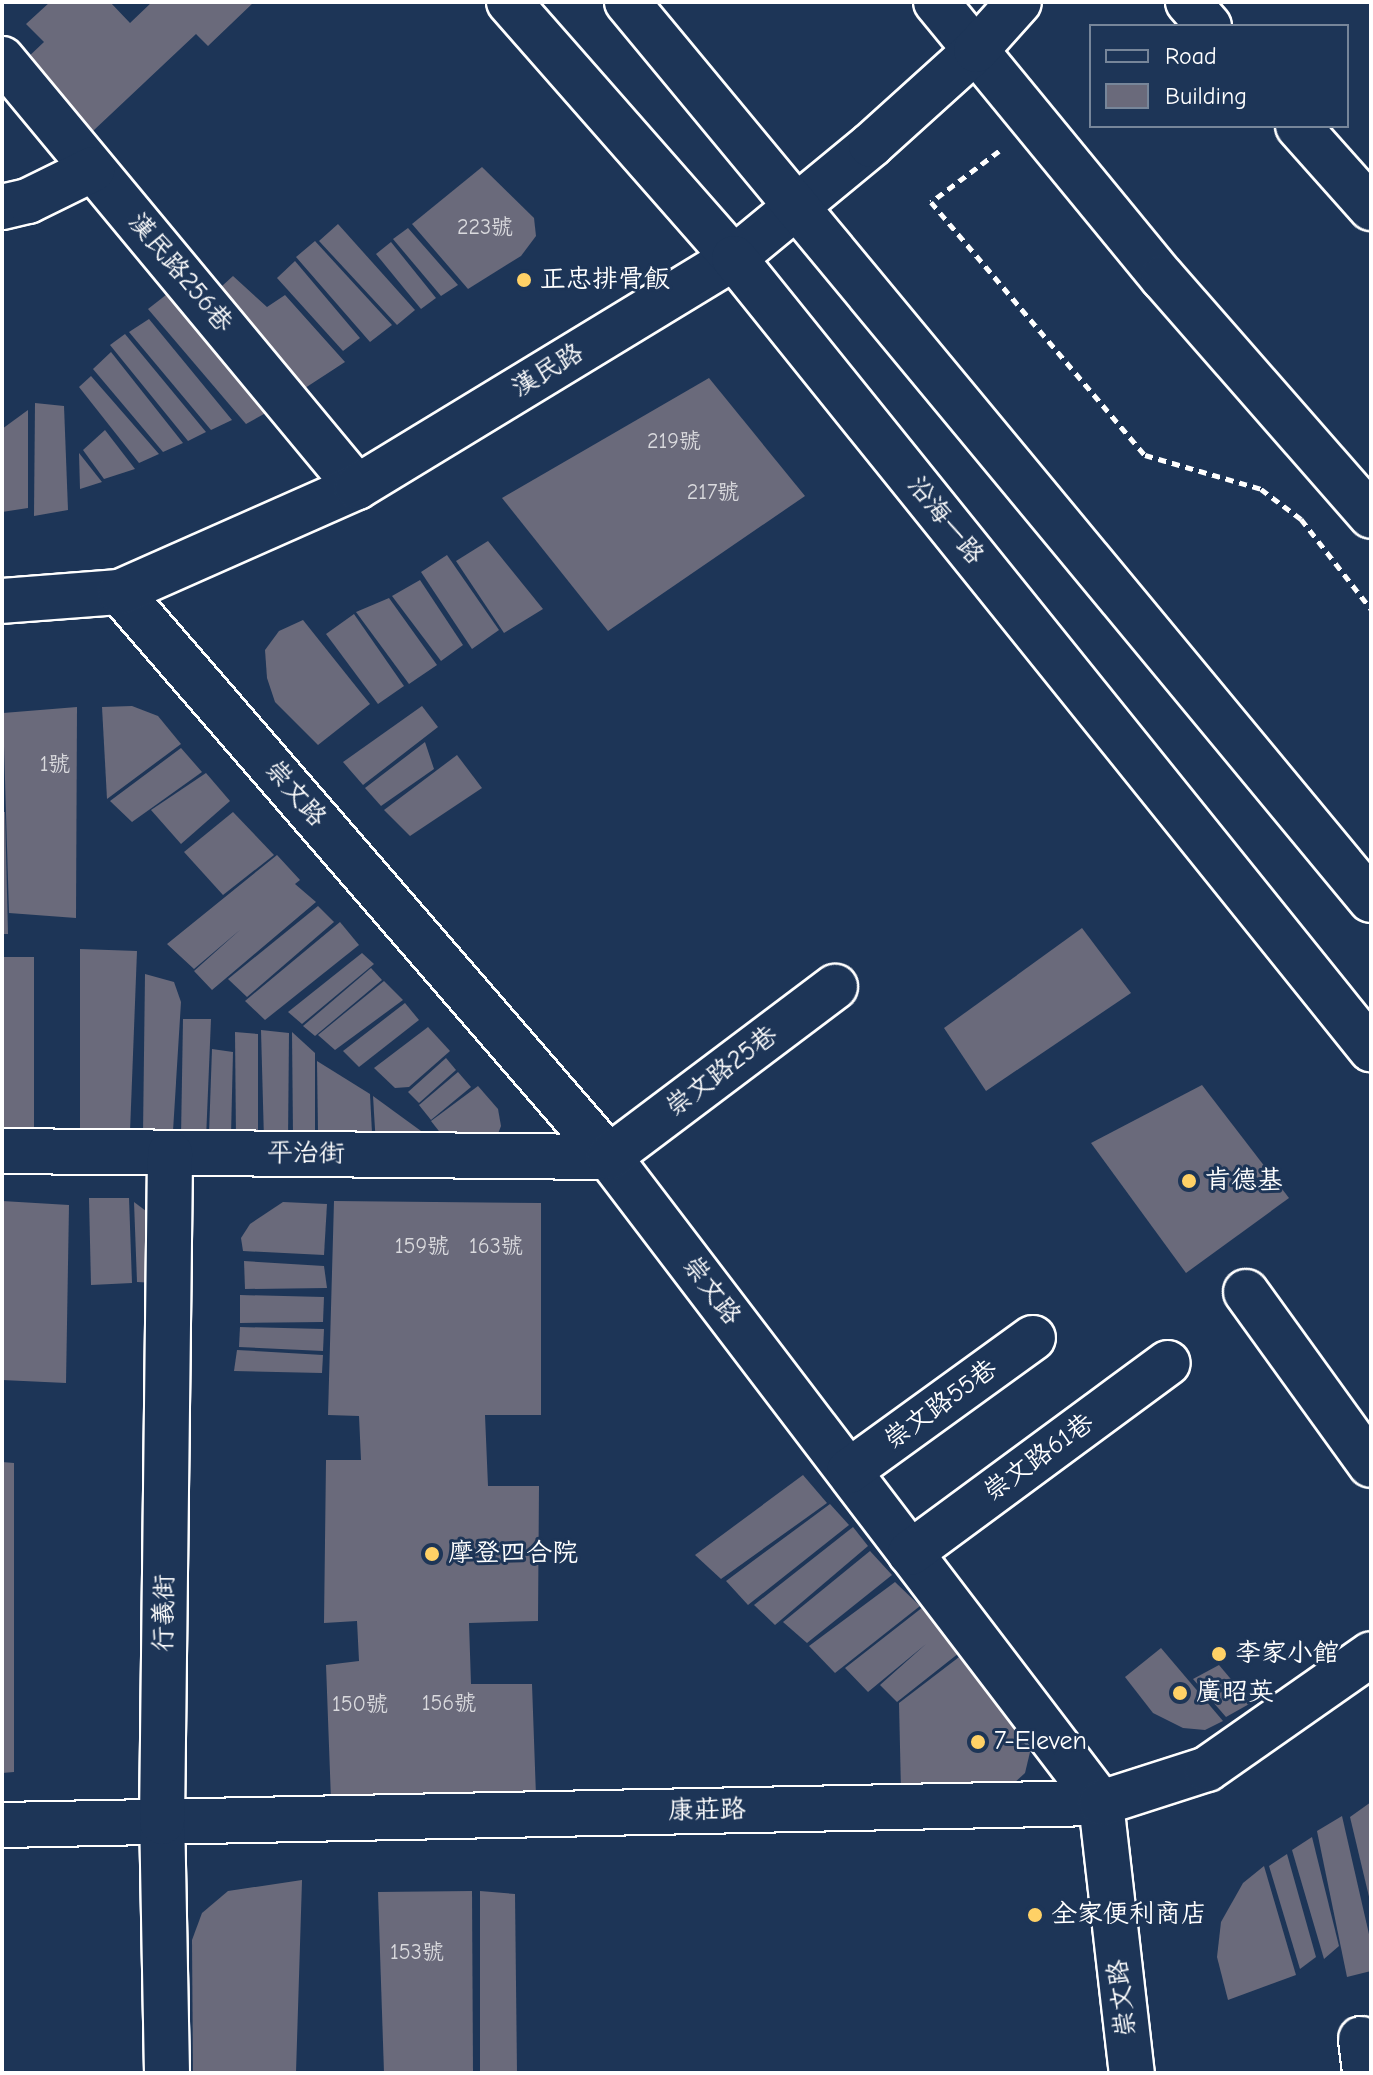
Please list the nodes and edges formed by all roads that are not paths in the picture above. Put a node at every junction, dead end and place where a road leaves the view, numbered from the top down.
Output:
1 (509, 2) edge
2 (627, 2) edge
3 (936, 2) edge
4 (1019, 2) edge
5 (1188, 2) edge
6 (1207, 24) edge
7 (976, 50) junction
8 (2, 59) edge
9 (1300, 128) edge
10 (93, 169) junction
11 (2, 207) edge
12 (800, 208) junction
13 (1371, 208) edge
14 (734, 258) junction
15 (357, 487) junction
16 (1371, 516) edge
17 (120, 592) junction
18 (2, 601) edge
19 (1371, 900) edge
20 (835, 987) dead end
21 (1371, 1049) edge
22 (2, 1151) edge
23 (170, 1153) junction
24 (609, 1157) junction
25 (1246, 1292) dead end
26 (1033, 1338) dead end
27 (1168, 1363) dead end
28 (1371, 1465) edge
29 (849, 1471) junction
30 (910, 1553) junction
31 (1371, 1654) edge
32 (1101, 1803) junction
33 (162, 1822) junction
34 (2, 1825) edge
35 (167, 2073) edge
36 (1132, 2073) edge

1 - 14 street, 沿海一路
2 - 12 street
3 - 7 street
4 - 7 street, 漢民路
5 - 6 street
7 - 12 street, 漢民路
7 - 16 street
8 - 10 street, 漢民路256巷
9 - 13 street
10 - 11 street
10 - 15 street, 漢民路256巷
12 - 14 street, 漢民路
12 - 19 street
14 - 15 street, 漢民路
14 - 21 street, 沿海一路
15 - 17 street, 漢民路
17 - 18 street, 漢民路
17 - 24 street, 崇文路
20 - 24 street, 崇文路25巷
22 - 23 street, 平治街
23 - 24 street, 平治街
23 - 33 street, 行義街
24 - 29 street, 崇文路
25 - 28 street
26 - 29 street, 崇文路55巷
27 - 30 street, 崇文路61巷
29 - 30 street, 崇文路
30 - 32 street, 崇文路
31 - 32 street, 康莊路
32 - 33 street, 康莊路
32 - 36 street, 崇文路
33 - 34 street, 康莊路
33 - 35 street, 行義街

